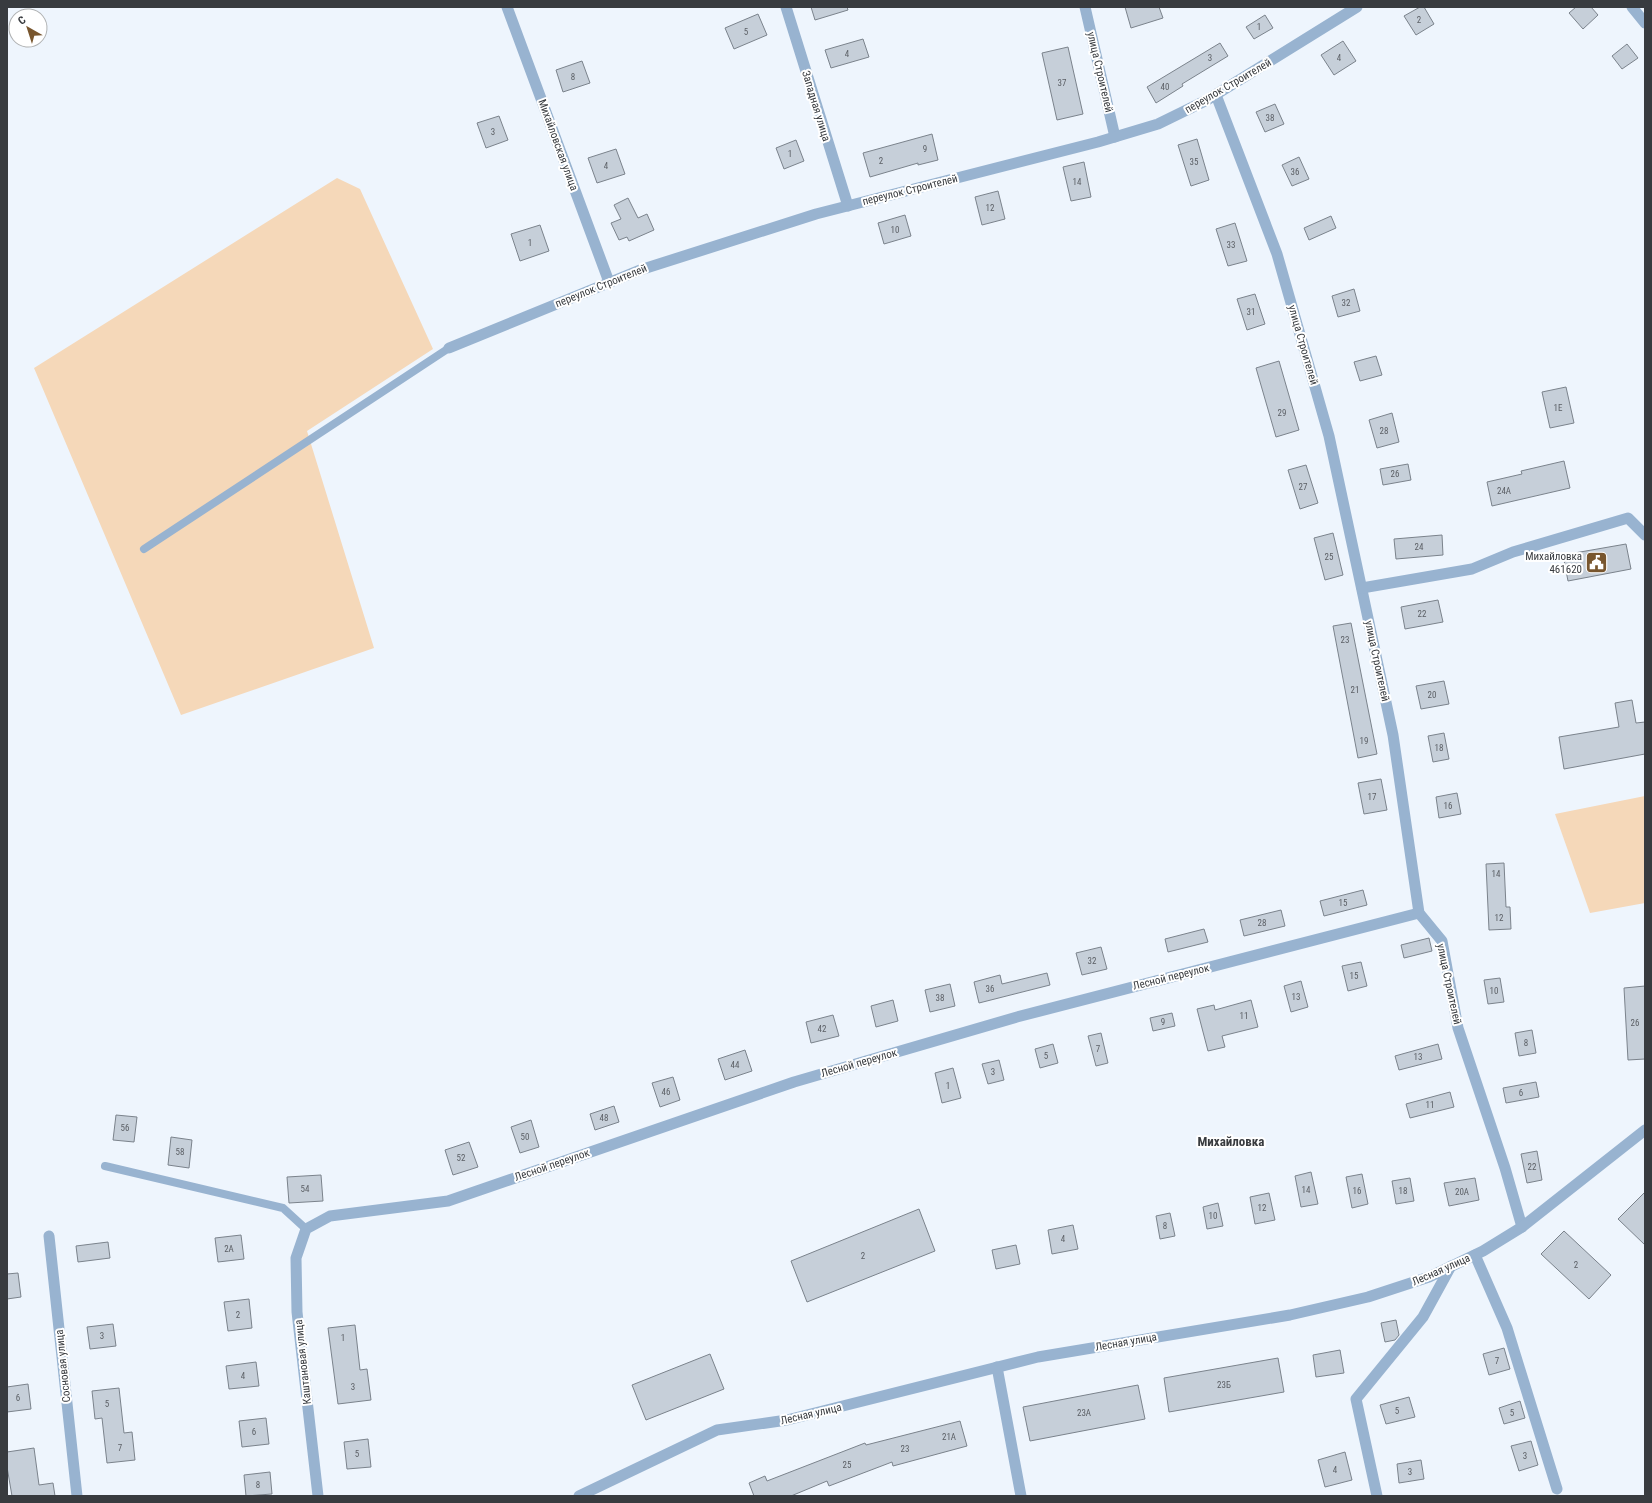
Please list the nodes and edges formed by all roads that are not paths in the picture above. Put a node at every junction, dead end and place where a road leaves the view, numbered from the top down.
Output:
1 (507, 7) edge
2 (786, 7) edge
3 (1084, 7) edge
4 (1357, 7) edge
5 (1632, 7) edge
6 (1645, 23) edge
7 (1216, 95) junction
8 (1115, 137) junction
9 (848, 206) junction
10 (609, 282) junction
11 (449, 348) joint
12 (1645, 535) edge
13 (144, 549) dead end
14 (1362, 588) junction
15 (1419, 914) junction
16 (1645, 1130) edge
17 (105, 1166) dead end
18 (1522, 1227) junction
19 (306, 1228) junction
20 (49, 1236) dead end
21 (1475, 1255) junction
22 (1451, 1266) junction
23 (997, 1367) junction
24 (1557, 1489) dead end
25 (77, 1496) edge
26 (318, 1496) edge
27 (579, 1496) edge
28 (1021, 1496) edge
29 (1377, 1496) edge

1 - 10 street, Михайловская улица
2 - 9 street, Западная улица
3 - 8 street, улица Строителей
4 - 7 street, переулок Строителей
5 - 6 street
7 - 8 street, переулок Строителей
7 - 14 street, улица Строителей
8 - 9 street, переулок Строителей
9 - 10 street, переулок Строителей
10 - 11 street, переулок Строителей
11 - 13 lane
12 - 14 street
14 - 15 street, улица Строителей
15 - 18 street, улица Строителей
15 - 19 street, Лесной переулок
16 - 18 street, Лесная улица
17 - 19 lane
18 - 21 street, Лесная улица
19 - 26 street, Каштановая улица
20 - 25 street, Сосновая улица
21 - 22 street, Лесная улица
21 - 24 street
22 - 23 street, Лесная улица
22 - 29 street
23 - 27 street, Лесная улица
23 - 28 street

